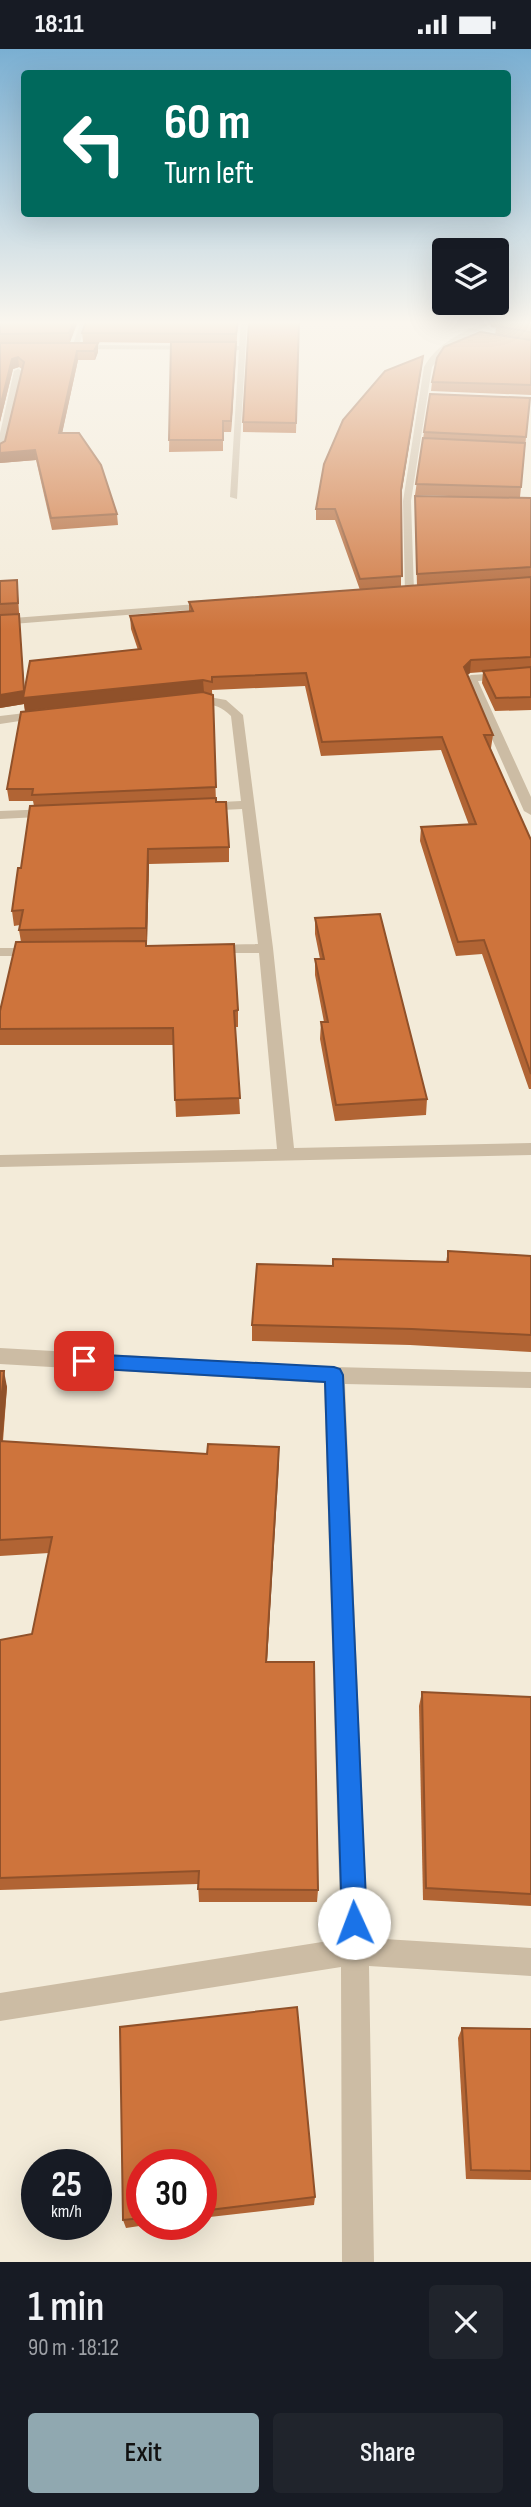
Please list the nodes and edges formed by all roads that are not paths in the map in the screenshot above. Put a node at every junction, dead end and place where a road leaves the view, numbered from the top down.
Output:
1 (6, 424) edge
2 (237, 424) edge
3 (420, 424) edge
4 (417, 443) junction
5 (429, 443) edge
6 (0, 451) edge
7 (234, 497) dead end
8 (407, 501) junction
9 (421, 501) edge
10 (422, 590) edge
11 (409, 591) junction
12 (395, 592) edge
13 (218, 605) edge
14 (0, 622) edge
15 (531, 674) edge
16 (178, 701) edge
17 (62, 713) edge
18 (0, 720) edge
19 (248, 805) junction
20 (193, 807) edge
21 (531, 811) edge
22 (69, 812) edge
23 (0, 815) edge
24 (266, 949) junction
25 (196, 950) edge
26 (56, 951) edge
27 (0, 952) edge
28 (531, 1149) edge
29 (286, 1155) junction
30 (0, 1161) edge
31 (0, 1356) edge
32 (334, 1375) junction
33 (531, 1380) edge
34 (355, 1951) junction
35 (531, 1962) edge
36 (0, 2007) edge
37 (358, 2262) edge

1 - 6 street
2 - 7 street
3 - 4 street
4 - 5 street
4 - 8 street
8 - 9 street
8 - 11 street
10 - 11 street
11 - 12 street
13 - 14 street
15 - 21 street
16 - 19 street
17 - 18 street
19 - 20 street
19 - 24 street
22 - 23 street
24 - 25 street
24 - 29 street
26 - 27 street
28 - 29 street
29 - 30 street
31 - 32 street
32 - 33 street
32 - 34 street
34 - 35 street
34 - 36 street
34 - 37 street

